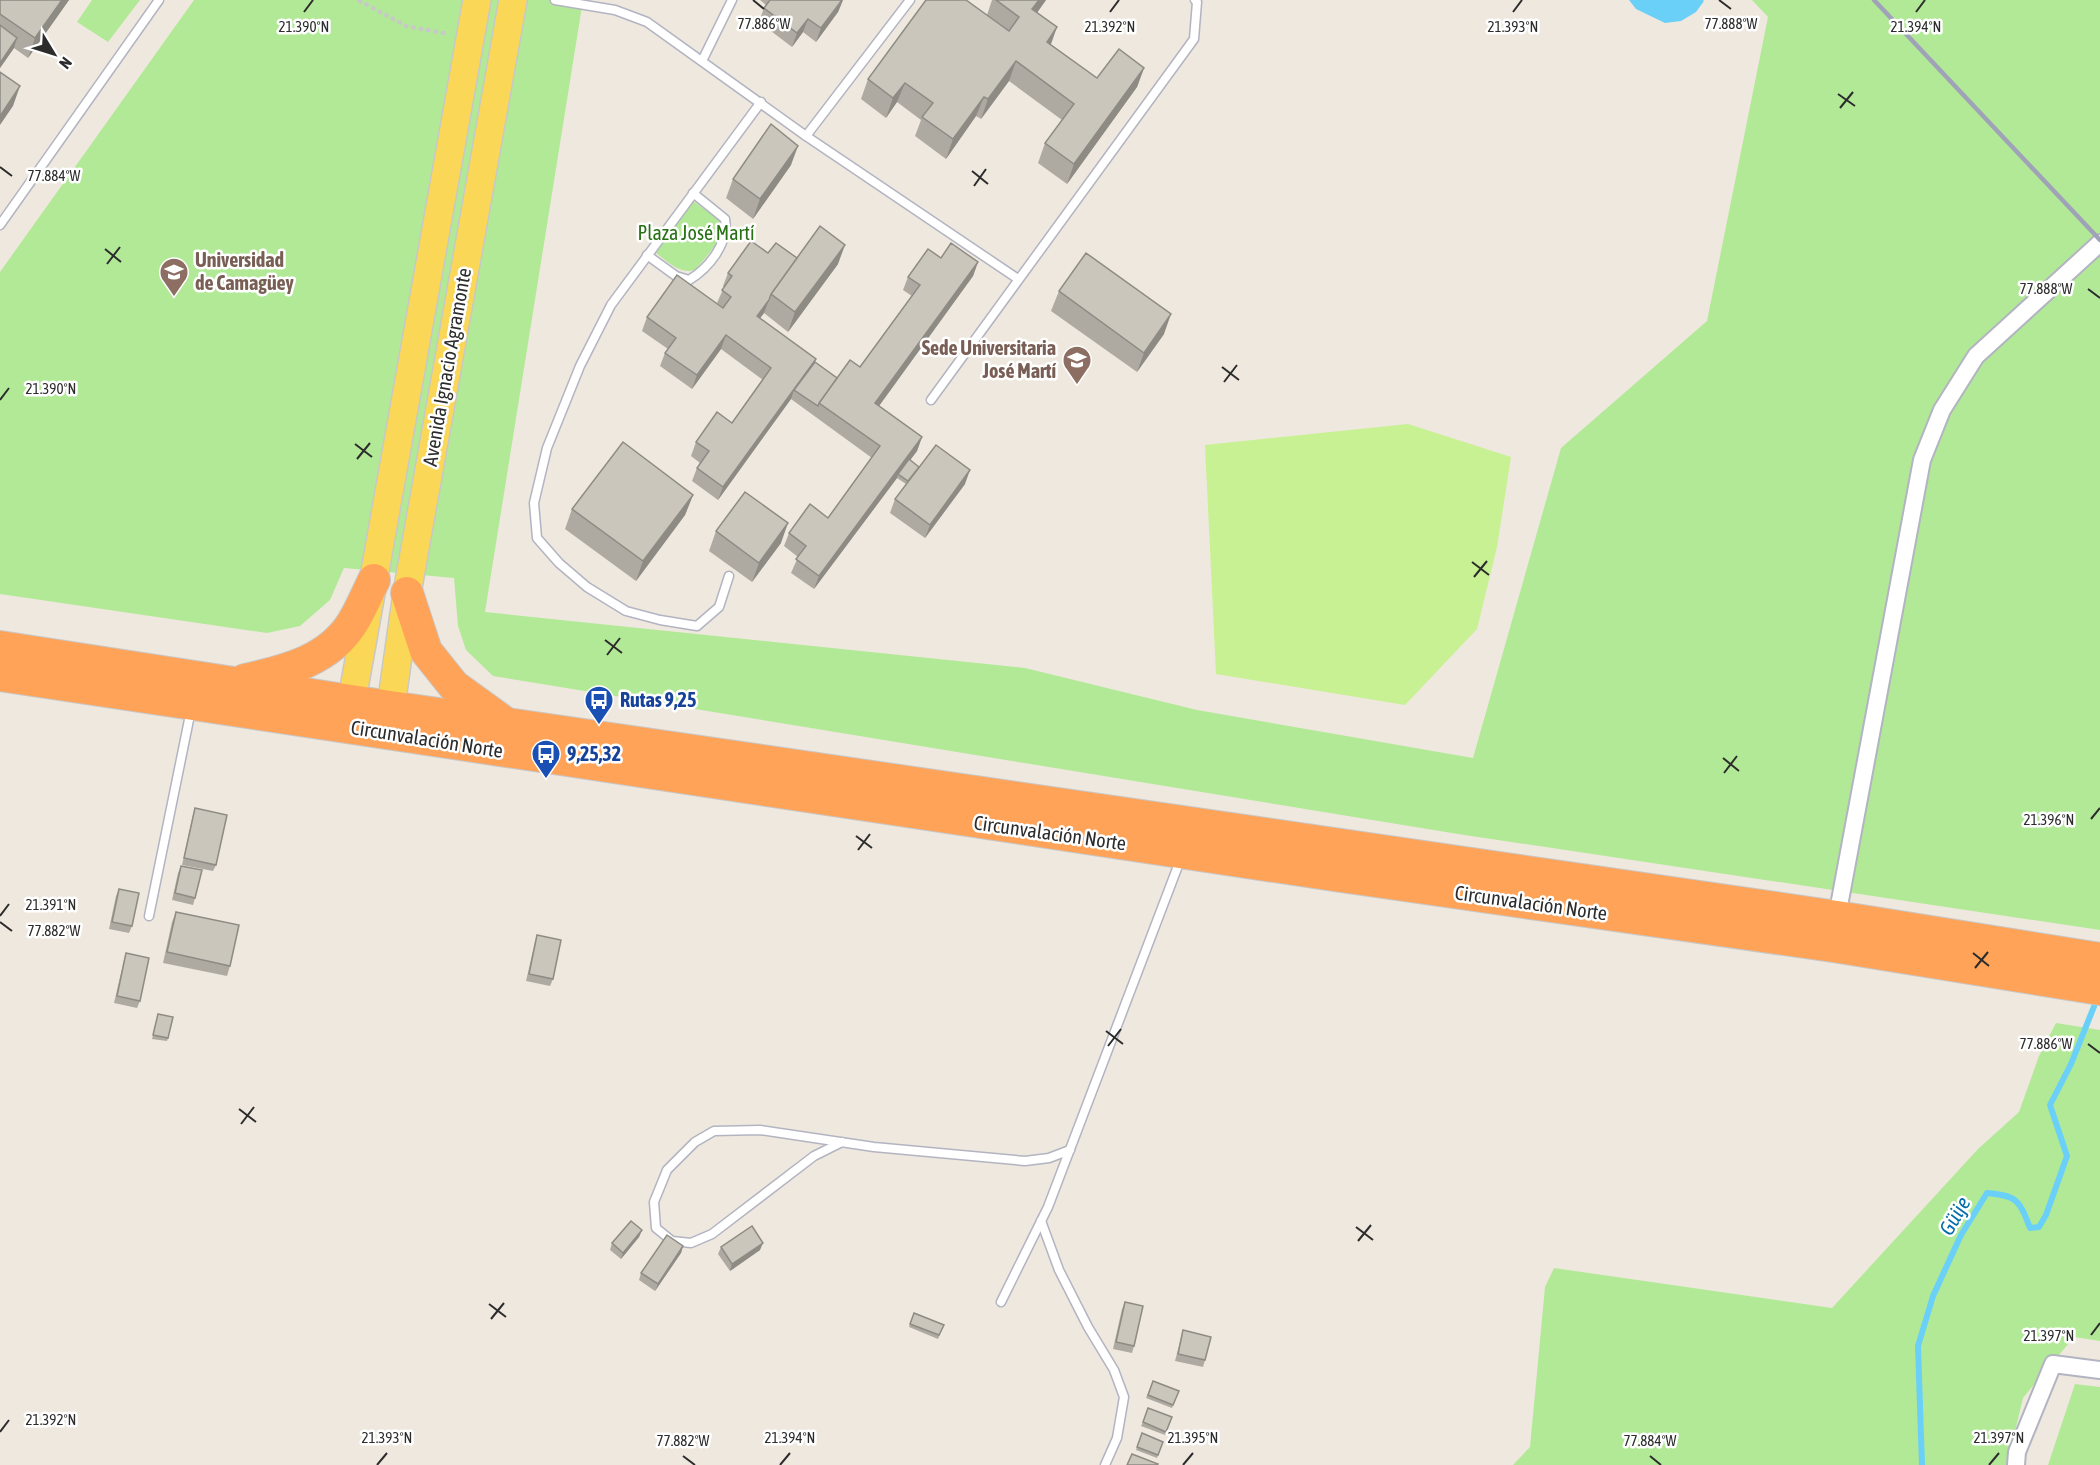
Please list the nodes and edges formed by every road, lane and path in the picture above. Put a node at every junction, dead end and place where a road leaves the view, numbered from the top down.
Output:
1 (159, 0) edge
2 (358, 0) edge
3 (477, 0) edge
4 (513, 0) edge
5 (555, 0) edge
6 (732, 0) edge
7 (910, 0) edge
8 (1195, 0) edge
9 (451, 23) dead end
10 (702, 61) junction
11 (761, 102) junction
12 (806, 136) junction
13 (693, 193) junction
14 (0, 225) edge
15 (2100, 243) edge
16 (647, 255) junction
17 (1018, 279) junction
18 (931, 400) dead end
19 (729, 576) dead end
20 (374, 580) junction
21 (407, 593) junction
22 (0, 647) edge
23 (0, 675) edge
24 (232, 683) junction
25 (192, 704) junction
26 (350, 714) junction
27 (389, 720) junction
28 (507, 724) junction
29 (1184, 852) junction
30 (149, 916) dead end
31 (1835, 932) junction
32 (2091, 973) edge
33 (842, 1142) junction
34 (1070, 1150) junction
35 (1041, 1221) junction
36 (1001, 1302) dead end
37 (2100, 1370) edge
38 (1105, 1465) edge
39 (2016, 1465) edge

1 - 14 lane
2 - 9 path
3 - 20 main road, Avenida Ignacio Agramonte
4 - 21 main road, Avenida Ignacio Agramonte
5 - 10 lane
6 - 10 lane
7 - 12 lane
8 - 17 lane
10 - 11 lane
11 - 12 lane
11 - 13 lane
12 - 17 lane
13 - 16 lane
13 - 16 lane
15 - 31 street
16 - 19 lane
17 - 18 lane
20 - 24 highway
20 - 26 main road, Avenida Ignacio Agramonte
21 - 27 main road, Avenida Ignacio Agramonte
21 - 28 highway
22 - 24 highway, Circunvalación Norte
23 - 25 highway, Circunvalación Norte
24 - 26 highway, Circunvalación Norte
25 - 26 highway, Circunvalación Norte
25 - 30 lane
26 - 27 highway, Circunvalación Norte
27 - 28 highway, Circunvalación Norte
27 - 29 highway, Circunvalación Norte
28 - 31 highway, Circunvalación Norte
29 - 31 highway, Circunvalación Norte
29 - 34 lane
31 - 32 highway, Circunvalación Norte
33 - 33 lane
33 - 34 lane
34 - 35 lane
35 - 36 lane
35 - 38 lane
37 - 39 street

